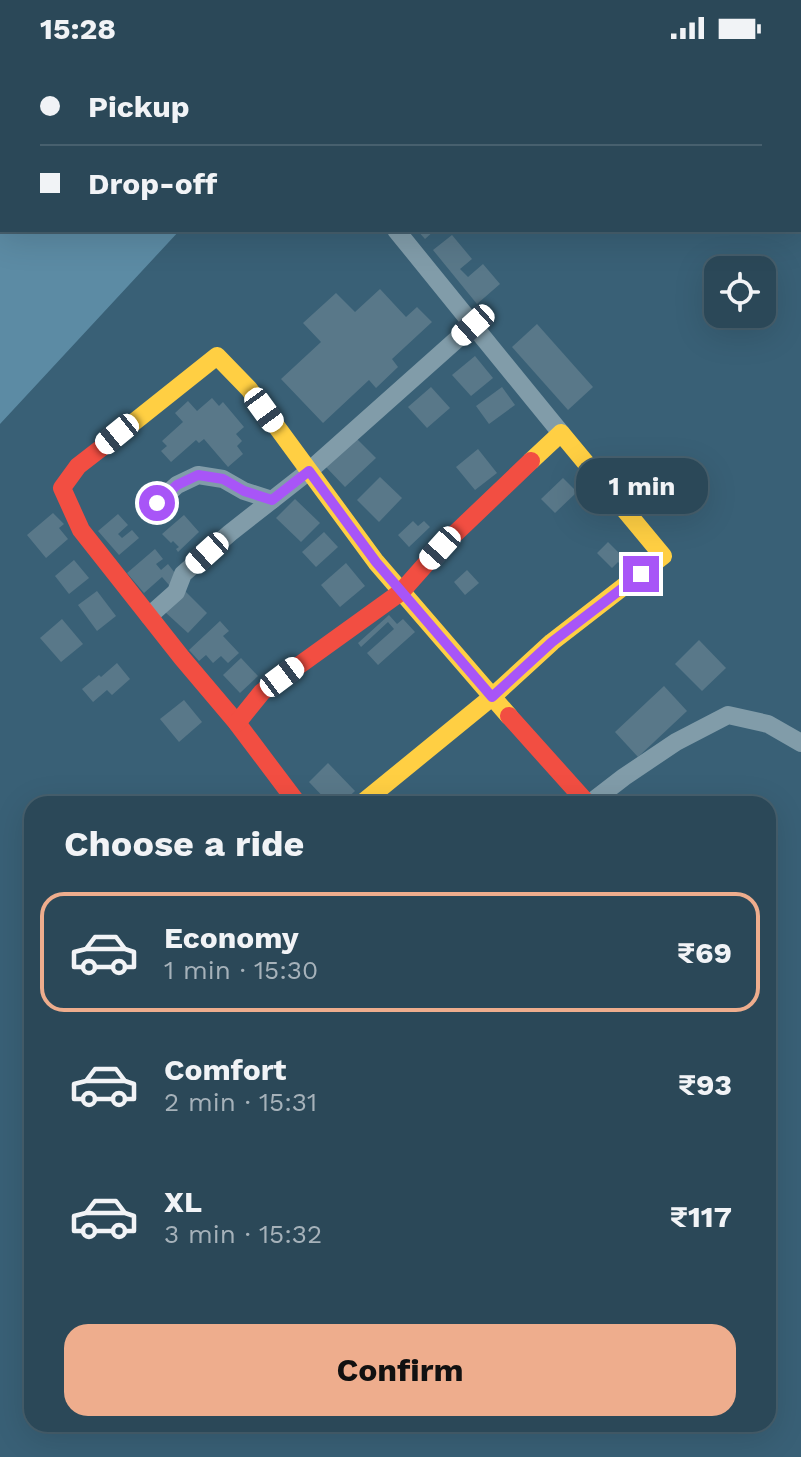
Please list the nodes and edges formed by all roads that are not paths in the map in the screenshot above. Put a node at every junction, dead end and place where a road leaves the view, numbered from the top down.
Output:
1 (398, 232) edge
2 (473, 325) junction
3 (561, 433) junction
4 (309, 471) junction
5 (272, 500) junction
6 (157, 503) dead end
7 (401, 592) junction
8 (149, 616) junction
9 (492, 697) junction
10 (237, 723) junction
11 (801, 743) edge
12 (292, 796) edge
13 (371, 796) edge
14 (581, 796) edge
15 (599, 796) edge

1 - 2 street
2 - 3 street
2 - 4 street
3 - 7 street
3 - 9 street
4 - 5 street
4 - 7 street
4 - 8 street
5 - 6 street
5 - 8 street
7 - 9 street
7 - 10 street
8 - 10 street
9 - 13 street
9 - 14 street
10 - 12 street
11 - 15 street

